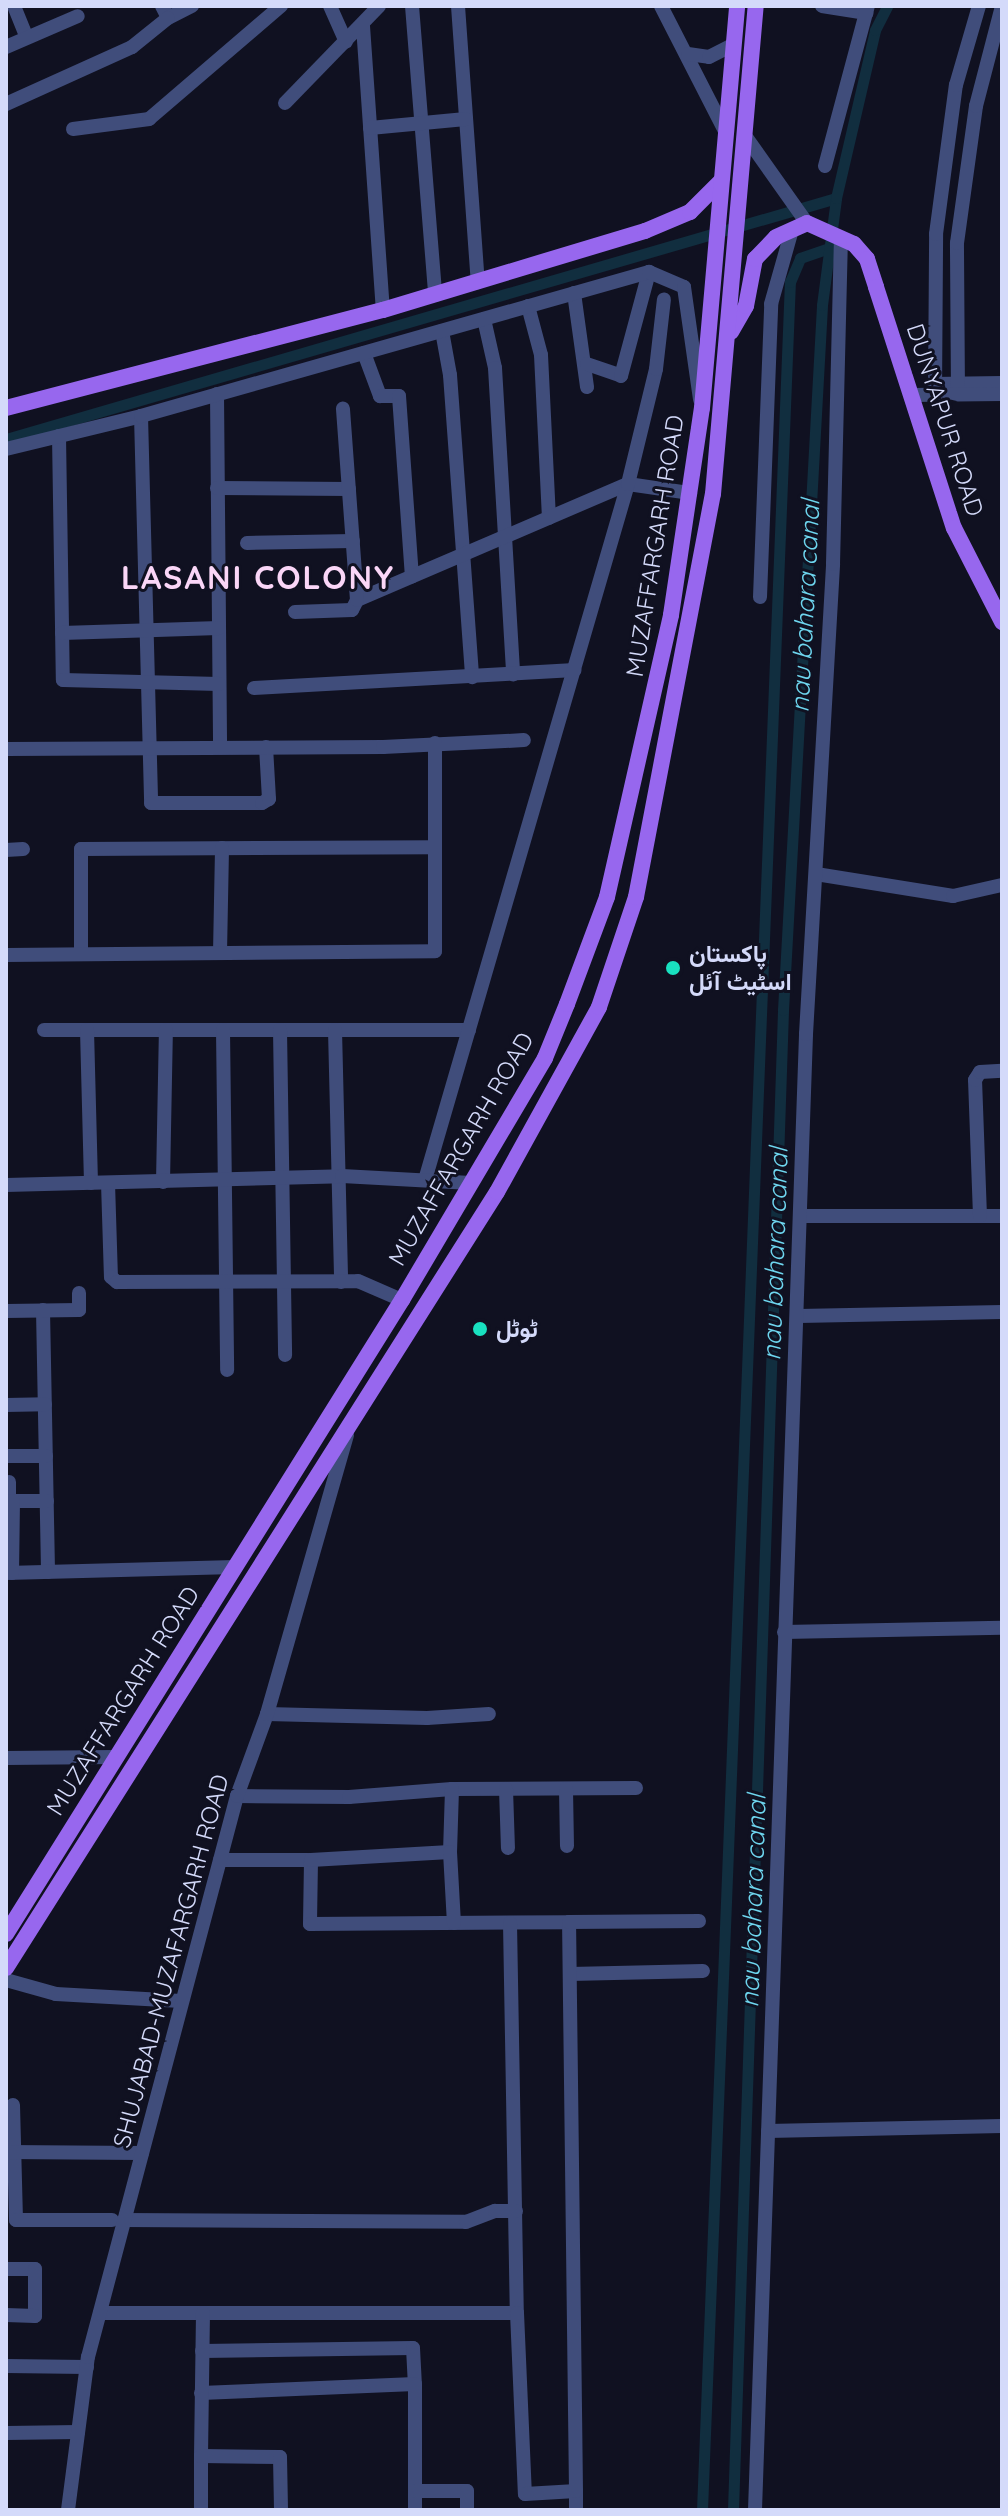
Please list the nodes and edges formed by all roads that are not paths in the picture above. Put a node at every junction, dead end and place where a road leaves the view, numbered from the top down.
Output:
1 (14, 6) edge
2 (192, 6) edge
3 (281, 6) edge
4 (330, 6) edge
5 (379, 6) edge
6 (412, 6) edge
7 (458, 6) edge
8 (661, 6) edge
9 (737, 6) edge
10 (756, 6) edge
11 (822, 6) edge
12 (979, 6) edge
13 (1002, 6) edge
14 (867, 10) edge
15 (165, 12) edge
16 (78, 16) dead end
17 (363, 26) junction
18 (26, 36) junction
19 (346, 42) junction
20 (733, 45) junction
21 (6, 47) edge
22 (688, 54) junction
23 (285, 103) dead end
24 (6, 104) edge
25 (466, 119) junction
26 (422, 124) junction
27 (370, 128) junction
28 (73, 129) dead end
29 (726, 133) junction
30 (746, 137) junction
31 (825, 166) dead end
32 (722, 180) junction
33 (804, 224) junction
34 (841, 238) junction
35 (649, 272) junction
36 (478, 282) junction
37 (574, 293) junction
38 (435, 295) junction
39 (664, 299) dead end
40 (528, 306) junction
41 (383, 310) junction
42 (484, 319) junction
43 (442, 331) junction
44 (728, 338) junction
45 (364, 353) junction
46 (587, 364) junction
47 (1002, 383) edge
48 (587, 387) dead end
49 (934, 389) junction
50 (957, 389) junction
51 (217, 394) junction
52 (1002, 394) edge
53 (911, 395) junction
54 (6, 408) edge
55 (702, 408) junction
56 (343, 409) dead end
57 (141, 416) junction
58 (59, 436) junction
59 (6, 449) edge
60 (628, 484) junction
61 (217, 488) junction
62 (349, 489) junction
63 (690, 493) junction
64 (549, 518) junction
65 (506, 536) junction
66 (353, 541) junction
67 (247, 543) dead end
68 (464, 554) junction
69 (412, 577) junction
70 (760, 597) dead end
71 (357, 600) junction
72 (295, 612) dead end
73 (1002, 622) edge
74 (219, 628) junction
75 (147, 630) junction
76 (62, 633) junction
77 (660, 666) junction
78 (681, 669) junction
79 (574, 670) junction
80 (513, 674) junction
81 (472, 677) junction
82 (151, 683) junction
83 (219, 684) junction
84 (254, 688) dead end
85 (524, 740) dead end
86 (435, 743) junction
87 (151, 747) junction
88 (220, 747) junction
89 (266, 747) junction
90 (6, 749) edge
91 (435, 847) junction
92 (222, 848) junction
93 (23, 849) dead end
94 (6, 850) edge
95 (816, 874) junction
96 (1002, 885) edge
97 (81, 951) junction
98 (220, 953) junction
99 (6, 955) edge
100 (44, 1030) dead end
101 (87, 1030) junction
102 (166, 1030) junction
103 (223, 1030) junction
104 (280, 1030) junction
105 (335, 1030) junction
106 (469, 1030) junction
107 (1002, 1071) edge
108 (342, 1176) junction
109 (228, 1180) junction
110 (283, 1180) junction
111 (425, 1180) junction
112 (163, 1182) junction
113 (91, 1183) junction
114 (108, 1183) junction
115 (471, 1183) junction
116 (6, 1185) edge
117 (803, 1216) junction
118 (980, 1216) junction
119 (1002, 1216) edge
120 (341, 1282) junction
121 (225, 1285) junction
122 (287, 1285) junction
123 (79, 1293) dead end
124 (402, 1300) junction
125 (43, 1310) junction
126 (6, 1311) edge
127 (1002, 1312) edge
128 (799, 1316) junction
129 (285, 1355) dead end
130 (227, 1370) dead end
131 (45, 1404) junction
132 (6, 1405) edge
133 (348, 1431) junction
134 (6, 1456) edge
135 (46, 1456) junction
136 (9, 1482) dead end
137 (13, 1501) junction
138 (47, 1501) junction
139 (235, 1567) junction
140 (48, 1572) junction
141 (9, 1573) edge
142 (1002, 1628) edge
143 (784, 1632) junction
144 (267, 1714) junction
145 (489, 1714) dead end
146 (115, 1757) junction
147 (6, 1758) edge
148 (636, 1788) dead end
149 (452, 1789) junction
150 (506, 1789) junction
151 (566, 1789) junction
152 (237, 1796) junction
153 (567, 1846) dead end
154 (508, 1848) dead end
155 (450, 1852) junction
156 (220, 1860) junction
157 (311, 1860) junction
158 (699, 1921) dead end
159 (569, 1922) junction
160 (454, 1923) junction
161 (510, 1923) junction
162 (6, 1934) edge
163 (6, 1968) edge
164 (703, 1971) dead end
165 (570, 1974) junction
166 (6, 1980) edge
167 (181, 2001) junction
168 (13, 2105) dead end
169 (1002, 2126) edge
170 (768, 2131) junction
171 (10, 2152) edge
172 (142, 2153) junction
173 (516, 2211) junction
174 (11, 2220) edge
175 (118, 2220) junction
176 (6, 2269) edge
177 (100, 2313) junction
178 (203, 2313) junction
179 (517, 2313) junction
180 (6, 2315) edge
181 (202, 2351) junction
182 (6, 2366) edge
183 (87, 2367) junction
184 (415, 2384) junction
185 (201, 2393) junction
186 (78, 2432) junction
187 (6, 2433) edge
188 (201, 2456) junction
189 (415, 2491) junction
190 (576, 2491) junction
191 (68, 2510) edge
192 (201, 2510) edge
193 (281, 2510) edge
194 (415, 2510) edge
195 (467, 2510) edge
196 (576, 2510) edge
197 (755, 2510) edge

1 - 18 street
2 - 15 street
3 - 28 street
4 - 19 street
5 - 17 street
6 - 26 street
7 - 25 street
8 - 22 street
9 - 20 main road, MUZAFFARGARH ROAD
10 - 30 main road, MUZAFFARGARH ROAD
11 - 14 street
12 - 49 street
13 - 50 street
14 - 31 street
15 - 24 street
16 - 18 street
17 - 19 street
17 - 27 street
18 - 21 street
19 - 23 street
20 - 22 street
20 - 29 main road, MUZAFFARGARH ROAD
22 - 29 street
25 - 26 street
25 - 36 street
26 - 27 street
26 - 38 street
27 - 41 street
29 - 32 main road, MUZAFFARGARH ROAD
30 - 33 street
30 - 44 main road, MUZAFFARGARH ROAD
32 - 36 main road
32 - 55 main road, MUZAFFARGARH ROAD
33 - 34 main road
33 - 44 main road
33 - 70 street
34 - 53 main road, DUNYAPUR ROAD
34 - 95 street
35 - 37 street
35 - 46 street
35 - 55 street
36 - 38 main road
37 - 40 street
37 - 46 street
38 - 41 main road
39 - 60 street
40 - 42 street
40 - 64 street
41 - 54 main road
42 - 43 street
42 - 65 street
43 - 45 street
43 - 68 street
44 - 78 main road, MUZAFFARGARH ROAD
45 - 51 street
45 - 69 street
46 - 48 street
47 - 50 street
49 - 50 street
49 - 53 street
50 - 52 street
51 - 57 street
51 - 61 street
53 - 73 main road, DUNYAPUR ROAD
55 - 63 main road, MUZAFFARGARH ROAD
56 - 62 street
57 - 58 street
57 - 75 street
58 - 59 street
58 - 76 street
60 - 63 street
60 - 64 street
60 - 79 street
61 - 62 street
61 - 74 street
62 - 66 street
63 - 77 main road, MUZAFFARGARH ROAD
64 - 65 street
65 - 68 street
65 - 80 street
66 - 67 street
66 - 71 street
68 - 69 street
68 - 81 street
69 - 71 street
71 - 72 street
74 - 75 street
74 - 83 street
75 - 76 street
75 - 82 street
76 - 82 street
77 - 78 main road
77 - 115 main road, MUZAFFARGARH ROAD
78 - 133 main road, MUZAFFARGARH ROAD
79 - 80 street
79 - 106 street
80 - 81 street
81 - 84 street
82 - 83 street
82 - 87 street
83 - 88 street
85 - 86 street
86 - 89 street
86 - 91 street
87 - 88 street
87 - 89 street
87 - 90 street
88 - 89 street
91 - 92 street
91 - 98 street
92 - 97 street
92 - 98 street
93 - 94 street
95 - 96 street
95 - 117 street
97 - 98 street
97 - 99 street
100 - 101 street
101 - 102 street
101 - 113 street
102 - 103 street
102 - 112 street
103 - 104 street
103 - 109 street
104 - 105 street
104 - 110 street
105 - 106 street
105 - 108 street
106 - 111 street
107 - 118 street
108 - 110 street
108 - 111 street
108 - 120 street
109 - 110 street
109 - 112 street
109 - 121 street
110 - 122 street
111 - 115 street
112 - 114 street
113 - 114 street
113 - 116 street
114 - 121 street
115 - 124 main road, MUZAFFARGARH ROAD
117 - 118 street
117 - 128 street
118 - 119 street
120 - 122 street
120 - 124 street
121 - 122 street
121 - 130 street
122 - 129 street
123 - 125 street
124 - 139 main road, MUZAFFARGARH ROAD
125 - 126 street
125 - 131 street
127 - 128 street
128 - 143 street
131 - 132 street
131 - 135 street
133 - 144 street, SHUJABAD-MUZAFARGARH ROAD
133 - 163 main road, MUZAFFARGARH ROAD
134 - 135 street
135 - 138 street
136 - 137 street
137 - 138 street
137 - 141 street
138 - 140 street
139 - 140 street
139 - 146 main road, MUZAFFARGARH ROAD
140 - 141 street
142 - 143 street
143 - 170 street
144 - 145 street
144 - 152 street, SHUJABAD-MUZAFARGARH ROAD
146 - 147 street
146 - 162 main road, MUZAFFARGARH ROAD
148 - 151 street
149 - 150 street
149 - 152 street
149 - 155 street
150 - 151 street
150 - 154 street
151 - 153 street
152 - 156 street, SHUJABAD-MUZAFARGARH ROAD
155 - 157 street
155 - 160 street
156 - 157 street
156 - 167 street, SHUJABAD-MUZAFARGARH ROAD
157 - 160 street
158 - 159 street
159 - 161 street
159 - 165 street
160 - 161 street
161 - 173 street
164 - 165 street
165 - 190 street
166 - 167 street
167 - 172 street, SHUJABAD-MUZAFARGARH ROAD
168 - 171 street
169 - 170 street
170 - 197 street
171 - 172 street
171 - 174 street
172 - 175 street, SHUJABAD-MUZAFARGARH ROAD
173 - 175 street
173 - 179 street
174 - 175 street
175 - 177 street, SHUJABAD-MUZAFARGARH ROAD
176 - 180 street
177 - 178 street
177 - 183 street, SHUJABAD-MUZAFARGARH ROAD
178 - 179 street
178 - 181 street
179 - 190 street
181 - 184 street
181 - 185 street
182 - 183 street
183 - 186 street, SHUJABAD-MUZAFARGARH ROAD
184 - 185 street
184 - 189 street
185 - 188 street
186 - 187 street
186 - 191 street, SHUJABAD-MUZAFARGARH ROAD
188 - 192 street
188 - 193 street
189 - 194 street
189 - 195 street
190 - 196 street

